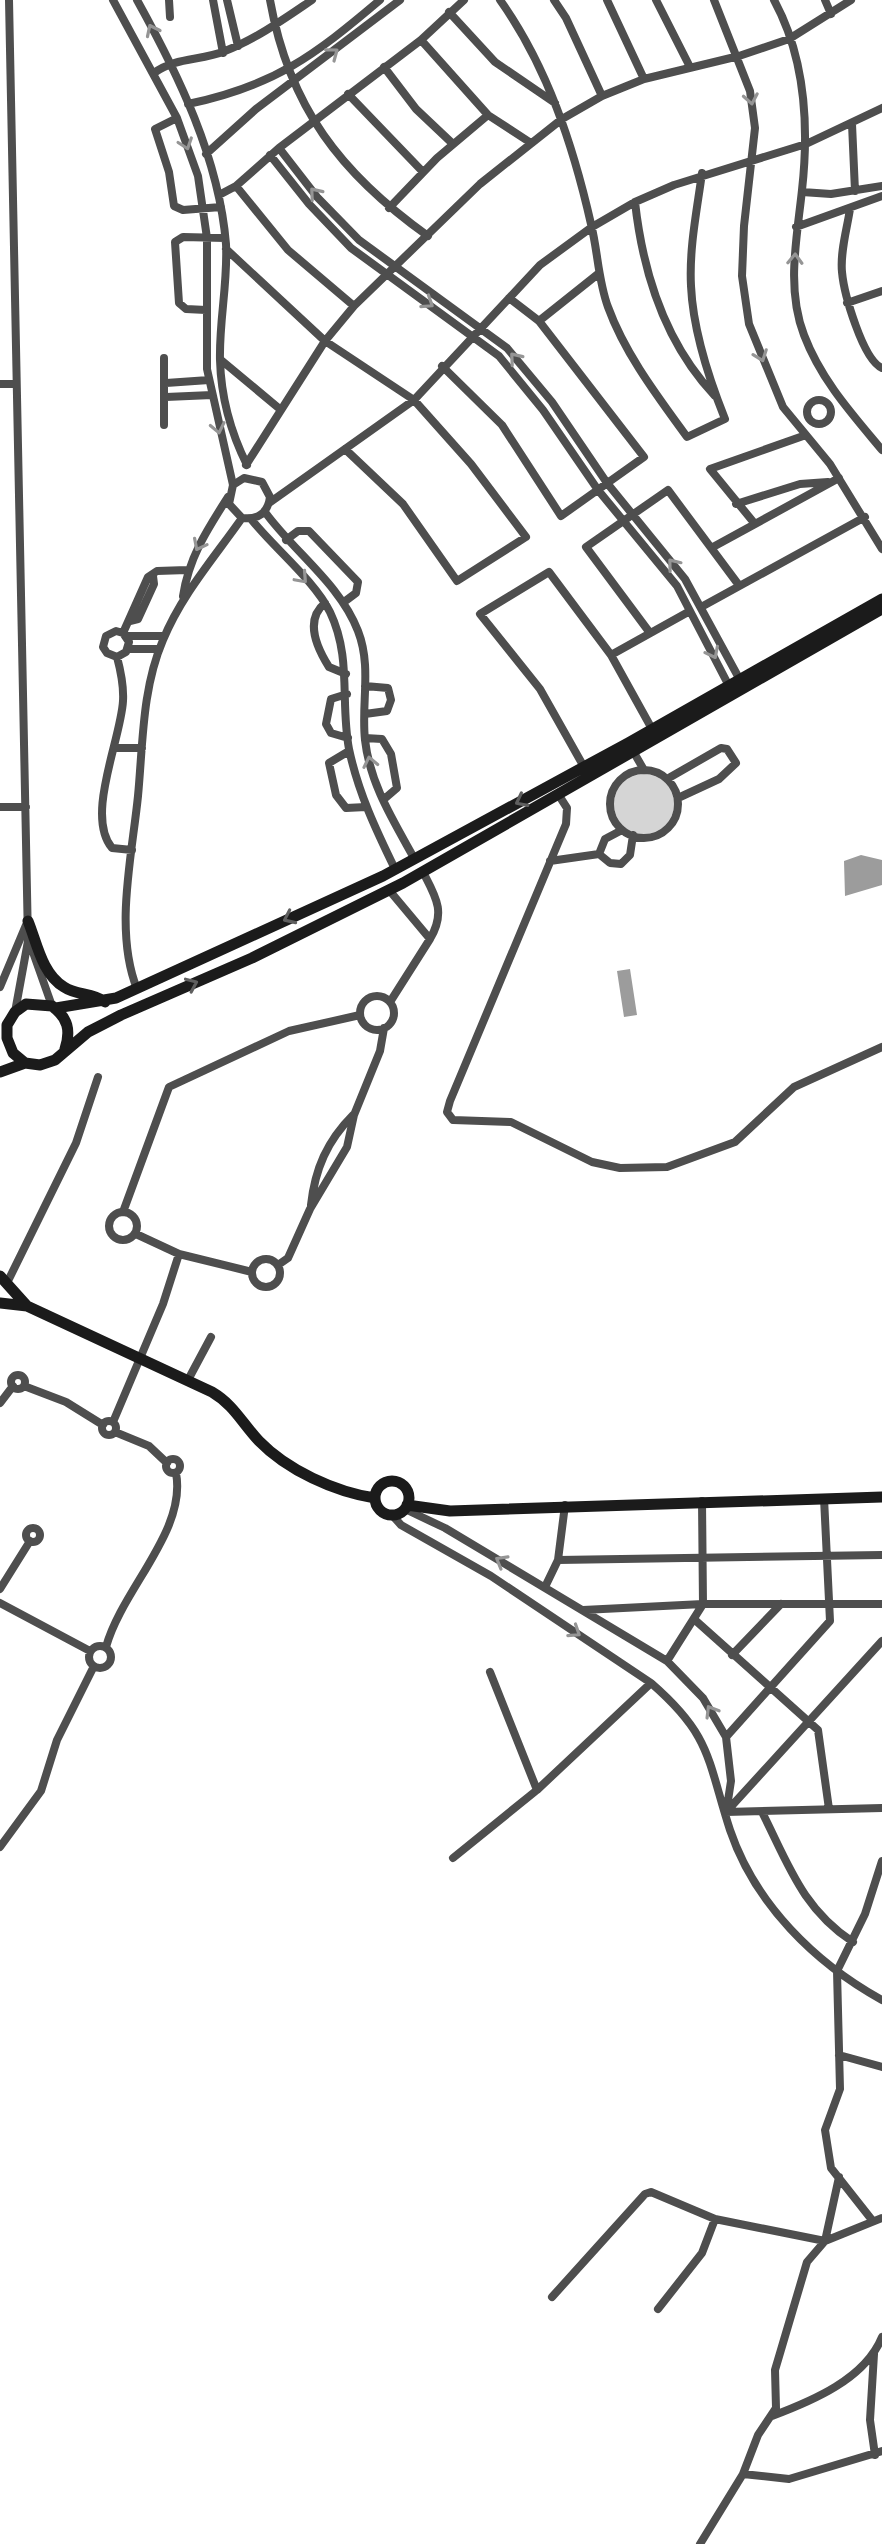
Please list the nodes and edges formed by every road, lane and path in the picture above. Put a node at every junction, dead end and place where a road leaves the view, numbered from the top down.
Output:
1 (9, 0) edge
2 (113, 0) edge
3 (137, 0) edge
4 (169, 0) edge
5 (213, 0) edge
6 (227, 0) edge
7 (270, 0) edge
8 (312, 0) edge
9 (380, 0) edge
10 (400, 0) edge
11 (464, 0) edge
12 (500, 0) edge
13 (554, 0) edge
14 (607, 0) edge
15 (656, 0) edge
16 (714, 0) edge
17 (774, 0) edge
18 (825, 0) edge
19 (851, 0) edge
20 (449, 12) junction
21 (831, 14) junction
22 (170, 17) dead end
23 (274, 25) junction
24 (789, 39) junction
25 (421, 40) junction
26 (238, 46) junction
27 (223, 53) junction
28 (739, 56) junction
29 (167, 63) junction
30 (384, 67) junction
31 (690, 67) junction
32 (288, 70) junction
33 (154, 73) junction
34 (644, 79) junction
35 (293, 82) junction
36 (348, 94) junction
37 (602, 96) junction
38 (555, 103) junction
39 (188, 104) junction
40 (882, 108) edge
41 (488, 115) junction
42 (177, 118) junction
43 (562, 119) junction
44 (313, 121) junction
45 (852, 124) junction
46 (531, 143) junction
47 (453, 144) junction
48 (806, 144) junction
49 (279, 148) junction
50 (206, 154) junction
51 (270, 155) junction
52 (752, 159) junction
53 (423, 172) junction
54 (702, 173) junction
55 (236, 186) junction
56 (882, 186) edge
57 (855, 191) junction
58 (802, 192) junction
59 (219, 195) junction
60 (882, 196) edge
61 (635, 202) junction
62 (221, 207) junction
63 (389, 208) junction
64 (850, 209) junction
65 (204, 210) junction
66 (592, 227) junction
67 (796, 227) junction
68 (428, 236) junction
69 (207, 238) junction
70 (225, 238) junction
71 (226, 249) junction
72 (395, 269) junction
73 (598, 274) junction
74 (386, 276) junction
75 (882, 291) edge
76 (509, 298) junction
77 (224, 301) junction
78 (847, 303) junction
79 (206, 306) junction
80 (354, 306) junction
81 (539, 321) junction
82 (481, 327) junction
83 (473, 335) junction
84 (325, 341) junction
85 (164, 358) dead end
86 (220, 360) junction
87 (442, 366) junction
88 (882, 368) edge
89 (166, 383) junction
90 (0, 384) edge
91 (16, 384) junction
92 (223, 387) junction
93 (210, 388) junction
94 (166, 397) junction
95 (717, 398) junction
96 (414, 400) junction
97 (840, 403) junction
98 (830, 407) junction
99 (281, 410) junction
100 (809, 418) junction
101 (164, 425) dead end
102 (798, 426) junction
103 (806, 435) junction
104 (345, 449) junction
105 (882, 450) edge
106 (246, 465) junction
107 (257, 479) junction
108 (836, 480) junction
109 (607, 483) junction
110 (233, 485) junction
111 (598, 490) junction
112 (228, 497) junction
113 (736, 504) junction
114 (267, 508) junction
115 (632, 515) junction
116 (865, 517) junction
117 (247, 518) junction
118 (623, 521) junction
119 (755, 524) junction
120 (286, 540) junction
121 (713, 547) junction
122 (882, 549) edge
123 (187, 570) junction
124 (738, 584) junction
125 (183, 597) junction
126 (882, 599) edge
127 (344, 602) junction
128 (325, 603) junction
129 (703, 606) junction
130 (882, 609) edge
131 (690, 611) junction
132 (358, 631) junction
133 (650, 633) junction
134 (124, 634) junction
135 (164, 636) junction
136 (341, 638) junction
137 (128, 649) junction
138 (159, 649) junction
139 (611, 655) junction
140 (117, 657) junction
141 (346, 674) junction
142 (735, 683) junction
143 (365, 686) junction
144 (347, 694) junction
145 (365, 714) junction
146 (652, 729) junction
147 (348, 738) junction
148 (365, 738) junction
149 (115, 748) junction
150 (142, 748) junction
151 (349, 751) junction
152 (633, 751) junction
153 (584, 767) junction
154 (605, 768) junction
155 (644, 770) junction
156 (667, 779) junction
157 (616, 786) junction
158 (558, 794) junction
159 (678, 798) junction
160 (383, 800) junction
161 (0, 807) edge
162 (26, 807) junction
163 (366, 807) junction
164 (622, 830) junction
165 (401, 834) junction
166 (633, 835) junction
167 (382, 843) junction
168 (132, 850) junction
169 (599, 854) junction
170 (414, 858) junction
171 (550, 861) junction
172 (395, 869) junction
173 (423, 872) junction
174 (389, 890) junction
175 (28, 921) junction
176 (430, 939) junction
177 (28, 941) junction
178 (0, 987) edge
179 (137, 989) junction
180 (105, 1002) junction
181 (390, 1002) junction
182 (54, 1007) junction
183 (8, 1015) edge
184 (360, 1015) junction
185 (384, 1028) junction
186 (3, 1039) edge
187 (882, 1047) edge
188 (65, 1049) junction
189 (25, 1063) junction
190 (0, 1072) edge
191 (98, 1077) dead end
192 (354, 1115) junction
193 (310, 1209) junction
194 (123, 1212) junction
195 (136, 1234) junction
196 (179, 1254) junction
197 (278, 1265) junction
198 (252, 1272) junction
199 (3, 1280) edge
200 (0, 1303) edge
201 (27, 1306) junction
202 (211, 1337) dead end
203 (141, 1357) junction
204 (188, 1380) junction
205 (0, 1403) edge
206 (111, 1426) junction
207 (882, 1497) edge
208 (375, 1498) junction
209 (824, 1498) junction
210 (702, 1501) junction
211 (565, 1505) junction
212 (406, 1507) junction
213 (392, 1515) junction
214 (30, 1541) dead end
215 (882, 1555) edge
216 (826, 1556) junction
217 (703, 1557) junction
218 (558, 1560) junction
219 (545, 1587) junction
220 (0, 1592) edge
221 (0, 1603) edge
222 (829, 1603) junction
223 (703, 1604) junction
224 (781, 1604) junction
225 (882, 1604) edge
226 (582, 1610) junction
227 (695, 1620) junction
228 (882, 1641) edge
229 (106, 1647) junction
230 (90, 1651) junction
231 (732, 1655) junction
232 (667, 1661) junction
233 (94, 1666) junction
234 (490, 1672) dead end
235 (651, 1683) junction
236 (770, 1690) junction
237 (808, 1721) junction
238 (726, 1737) junction
239 (537, 1790) junction
240 (882, 1808) edge
241 (829, 1809) junction
242 (726, 1812) junction
243 (763, 1814) junction
244 (0, 1847) edge
245 (453, 1858) dead end
246 (882, 1861) edge
247 (853, 1942) junction
248 (837, 1971) junction
249 (882, 2000) edge
250 (839, 2055) junction
251 (882, 2067) edge
252 (839, 2177) junction
253 (715, 2219) junction
254 (877, 2219) edge
255 (825, 2241) junction
256 (552, 2297) dead end
257 (658, 2309) dead end
258 (882, 2337) edge
259 (874, 2354) junction
260 (772, 2416) junction
261 (878, 2453) edge
262 (743, 2474) junction
263 (700, 2544) edge

1 - 91 street
2 - 33 street
29 -> 3 street
4 - 22 street
5 - 27 street
6 - 26 street
7 - 23 street
8 - 23 street
9 - 32 street
35 -> 10 street
11 - 20 street
12 - 38 street
13 - 37 street
14 - 34 street
15 - 31 street
16 - 28 street
17 - 24 street
18 - 21 street
19 - 21 street
20 - 25 street
20 - 38 street
21 - 24 street
23 - 26 street
23 - 32 street
24 - 28 street
24 - 48 street
25 - 30 street
25 - 41 street
26 - 27 street
27 - 29 street
28 - 31 street
28 -> 52 street
29 - 33 street
29 - 39 street
30 - 36 street
30 - 47 street
31 - 34 street
32 - 35 street
32 - 39 street
33 - 42 street
34 - 37 street
35 - 44 street
35 - 50 street
36 - 44 street
36 - 53 street
37 - 43 street
38 - 43 street
39 - 50 street
40 - 45 street
41 - 46 street
41 - 47 street
42 -> 65 street
42 - 65 street
43 - 46 street
43 - 66 street
44 - 49 street
44 - 63 street
45 - 48 street
45 - 57 street
46 - 68 street
47 - 53 street
48 - 52 street
48 - 58 street
49 - 51 street
72 -> 49 street
50 - 59 street
51 - 55 street
51 - 74 street
52 - 54 street
52 -> 102 street
53 - 63 street
54 - 61 street
54 - 95 street
55 - 59 street
55 - 80 street
56 - 57 street
57 - 58 street
58 - 67 street
59 - 62 street
60 - 64 street
61 - 66 street
61 - 95 street
62 - 65 street
62 - 70 street
63 - 68 street
64 - 67 street
64 - 78 street
65 - 69 street
66 - 73 street
66 - 76 street
97 -> 67 street
68 - 72 street
69 - 70 street
69 - 79 street
69 - 79 street
70 - 71 street
71 - 77 street
71 - 84 street
72 - 74 street
72 - 82 street
73 - 81 street
73 - 95 street
74 - 80 street
74 -> 83 street
75 - 78 street
76 - 81 street
76 - 82 street
77 - 79 street
77 - 86 street
78 - 88 street
79 - 93 street
80 - 84 street
81 - 109 street
82 - 83 street
109 -> 82 street
83 - 87 street
83 - 111 street
84 - 96 street
84 - 99 street
85 - 89 street
86 - 92 street
86 - 99 street
87 - 96 street
87 - 111 street
89 - 93 street
89 - 94 street
90 - 91 street
91 - 162 street
92 - 93 street
92 - 106 street
93 - 94 street
93 -> 110 street
94 - 101 street
96 - 104 street
96 - 104 street
97 - 98 street
97 - 105 street
98 - 100 street
98 - 100 street
99 - 106 street
100 - 102 street
102 - 103 street
103 - 108 street
103 - 113 street
104 - 114 street
106 - 107 street
107 - 110 street
107 - 114 street
108 - 113 street
108 - 116 street
108 - 119 street
109 - 111 street
109 - 115 street
110 - 112 street
111 - 118 street
112 - 117 street
112 -> 123 street
113 - 119 street
114 - 117 street
114 - 120 street
115 - 118 street
115 - 121 street
129 -> 115 street
116 - 122 street
116 - 124 street
117 - 125 street
117 -> 128 street
118 - 131 street
118 - 133 street
119 - 121 street
120 - 127 street
120 - 127 street
121 - 124 street
123 - 125 street
123 - 134 street
124 - 129 street
125 - 135 street
126 - 142 street
127 - 132 street
128 - 136 street
128 - 141 street
129 - 142 street
130 - 152 street
131 - 133 street
131 -> 142 street
132 - 136 street
132 - 143 street
133 - 139 street
134 - 135 street
134 - 137 street
134 - 140 street
135 - 138 street
136 - 141 street
137 - 138 street
137 - 140 street
138 - 150 street
139 - 146 street
139 - 153 street
140 - 149 street
141 - 144 street
142 - 146 street
143 - 145 street
143 - 145 street
144 - 147 street
144 - 147 street
145 - 148 street
146 - 153 street
147 - 151 street
160 -> 148 street
148 - 160 street
149 - 150 street
149 - 168 street
150 - 168 street
151 - 163 street
151 - 163 street
152 - 154 street
152 - 155 street
153 -> 170 street
154 - 157 street
154 - 158 street
155 - 156 street
155 - 157 street
156 - 159 street
156 - 159 street
157 - 164 street
158 - 171 street
158 - 173 street
159 - 166 street
160 - 165 street
161 - 162 street
162 - 175 street
163 - 167 street
164 - 166 street
164 - 169 street
165 - 167 street
165 - 170 street
166 - 169 street
167 - 172 street
168 - 179 street
169 - 171 street
170 - 172 street
171 - 187 street
172 -> 179 street
173 - 174 street
173 - 176 street
174 - 176 street
188 -> 174 street
175 - 177 street
175 - 178 street
175 - 180 street
176 - 181 street
177 - 182 street
177 - 183 street
179 - 180 street
180 - 182 street
181 - 184 street
181 - 185 street
182 - 183 street
182 - 188 street
183 - 186 street
184 - 185 street
184 - 194 street
185 - 192 street
186 - 189 street
188 - 189 street
189 - 190 street
191 - 199 street
192 - 193 street
192 - 193 street
193 - 197 street
194 - 195 street
194 - 195 street
195 - 196 street
196 - 198 street
196 - 203 street
197 - 198 street
197 - 198 street
199 - 201 street
200 - 201 street
201 - 203 street
202 - 204 street
203 - 204 street
203 - 206 street
204 - 208 street
205 - 206 street
206 - 229 street
207 - 209 street
208 - 212 street
208 - 213 street
209 - 210 street
209 - 216 street
210 - 211 street
210 - 217 street
211 - 212 street
211 - 218 street
212 - 213 street
219 -> 212 street
213 -> 235 street
214 - 220 street
215 - 216 street
216 - 217 street
216 - 222 street
217 - 218 street
217 - 223 street
218 - 219 street
219 - 226 street
220 - 221 street
221 - 230 street
222 - 224 street
222 - 225 street
222 - 236 street
223 - 224 street
223 - 226 street
223 - 227 street
224 - 231 street
226 - 232 street
227 - 231 street
227 - 232 street
228 - 237 street
229 - 230 street
229 - 233 street
230 - 233 street
231 - 236 street
238 -> 232 street
233 - 244 street
234 - 239 street
235 - 239 street
235 - 242 street
236 - 237 street
236 - 238 street
237 - 241 street
237 - 242 street
238 - 242 street
239 - 245 street
240 - 241 street
241 - 243 street
242 - 243 street
242 - 248 street
243 - 247 street
246 - 247 street
247 - 248 street
248 - 249 street
248 - 250 street
250 - 251 street
250 - 252 street
252 - 254 street
252 - 255 street
253 - 255 street
253 - 256 street
253 - 257 street
254 - 255 street
255 - 260 street
258 - 259 street
259 - 260 street
259 - 261 street
260 - 262 street
261 - 262 street
262 - 263 street

